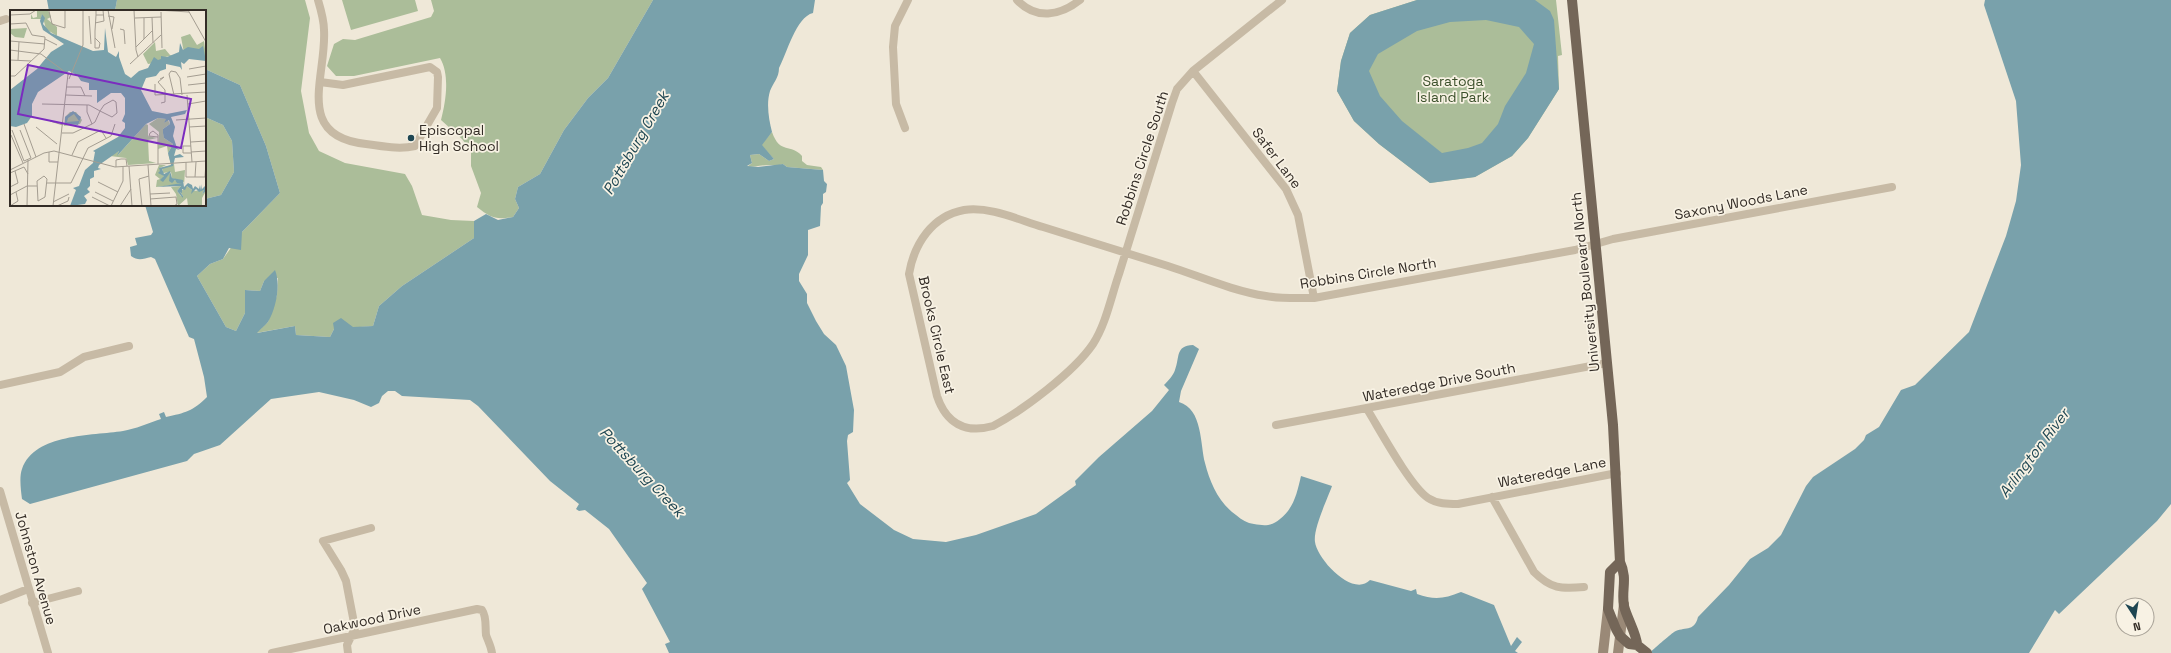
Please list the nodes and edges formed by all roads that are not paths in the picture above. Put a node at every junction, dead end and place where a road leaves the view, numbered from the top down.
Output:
1 (318, 0) edge
2 (908, 0) edge
3 (1017, 0) edge
4 (1080, 0) edge
5 (1282, 0) edge
6 (1572, 0) edge
7 (1194, 71) junction
8 (320, 82) junction
9 (906, 128) dead end
10 (1892, 187) dead end
11 (1595, 245) junction
12 (1126, 252) junction
13 (1314, 298) junction
14 (129, 346) dead end
15 (1607, 363) junction
16 (0, 386) edge
17 (1367, 409) junction
18 (1276, 425) dead end
19 (963, 426) joint
20 (1617, 473) junction
21 (0, 491) edge
22 (1492, 497) junction
23 (371, 528) dead end
24 (1620, 562) junction
25 (1584, 588) dead end
26 (28, 589) junction
27 (78, 591) dead end
28 (0, 600) edge
29 (32, 603) junction
30 (1624, 604) junction
31 (1608, 609) junction
32 (351, 636) junction
33 (1620, 636) junction
34 (1637, 645) junction
35 (48, 653) edge
36 (272, 653) edge
37 (348, 653) edge
38 (492, 653) edge
39 (1603, 653) edge
40 (1618, 653) edge
41 (1647, 653) edge

1 - 8 street
2 - 9 street
3 - 4 street
5 - 7 street, Robbins Circle South
6 - 11 main road, University Boulevard North
7 - 12 street, Robbins Circle South
7 - 13 street, Safer Lane
8 - 8 street
10 - 11 street, Saxony Woods Lane
11 - 13 street, Robbins Circle North
11 - 15 main road, University Boulevard North
12 - 13 street, Robbins Circle North
12 - 19 street, Robbins Circle South
12 - 19 street, Brooks Circle East
14 - 16 street
15 - 17 street, Wateredge Drive South
15 - 20 main road, University Boulevard North
17 - 18 street, Wateredge Drive South
17 - 22 street, Wateredge Lane
20 - 22 street, Wateredge Lane
20 - 24 main road, University Boulevard North
21 - 26 street, Johnston Avenue
22 - 25 street
23 - 32 street
24 - 30 main road, University Boulevard North
24 - 31 main road
26 - 28 street
26 - 29 street, Johnston Avenue
27 - 29 street
29 - 35 street, Johnston Avenue
30 - 33 main road
30 - 34 main road, University Boulevard North
31 - 33 main road
31 - 39 main road
32 - 36 street, Oakwood Drive
32 - 37 street
32 - 38 street, Oakwood Drive
33 - 34 main road
33 - 40 main road
34 - 41 main road

